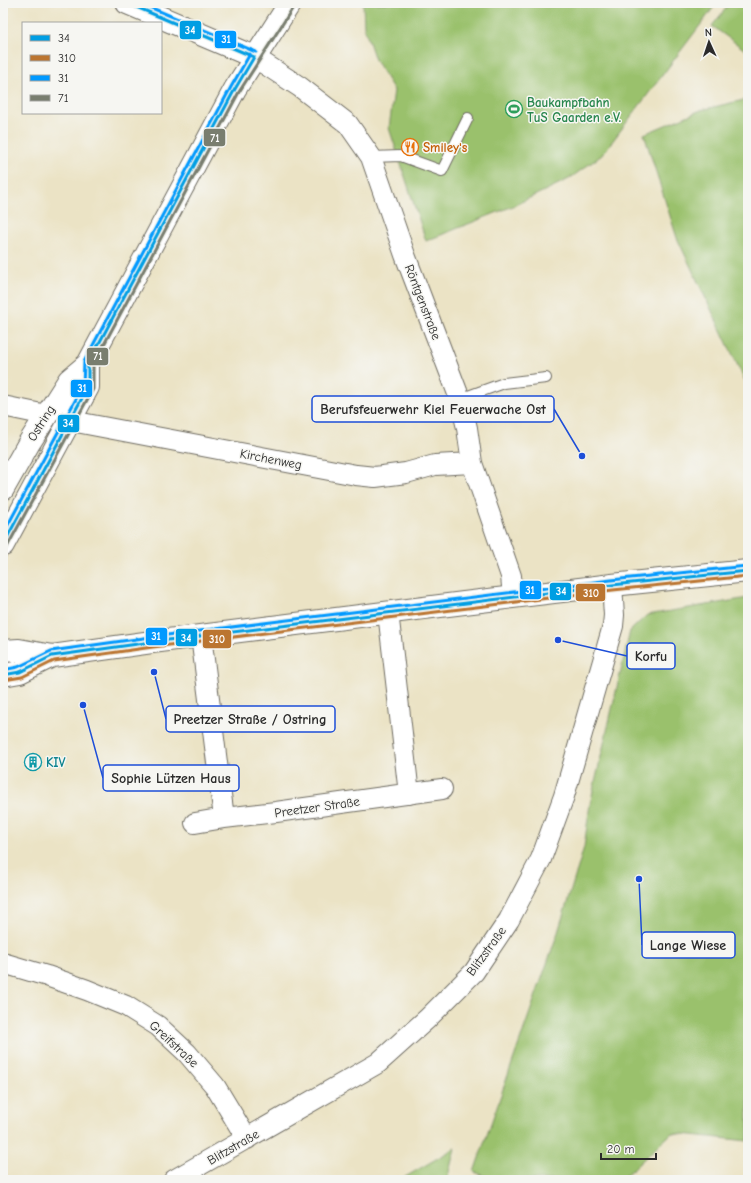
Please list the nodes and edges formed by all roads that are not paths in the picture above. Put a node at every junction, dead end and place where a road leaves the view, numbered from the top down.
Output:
1 (127, 3) edge
2 (290, 3) edge
3 (254, 57) junction
4 (468, 118) dead end
5 (371, 157) junction
6 (88, 364) junction
7 (546, 378) dead end
8 (460, 399) junction
9 (3, 406) edge
10 (46, 416) junction
11 (71, 421) junction
12 (472, 463) junction
13 (3, 489) edge
14 (3, 545) edge
15 (748, 571) edge
16 (612, 585) junction
17 (513, 597) junction
18 (388, 612) junction
19 (201, 636) junction
20 (3, 651) edge
21 (52, 656) junction
22 (3, 675) edge
23 (442, 789) dead end
24 (409, 794) junction
25 (224, 818) junction
26 (195, 822) dead end
27 (3, 963) edge
28 (246, 1139) junction
29 (174, 1180) edge

1 - 3 street
2 - 3 street, Ostring
3 - 5 street, Röntgenstraße
3 - 6 street, Ostring
4 - 5 lane
5 - 8 street, Röntgenstraße
6 - 10 street, Ostring
6 - 11 street, Ostring
7 - 8 lane
8 - 12 street, Röntgenstraße
9 - 10 street
10 - 13 street, Ostring
11 - 12 street, Kirchenweg
11 - 14 street, Ostring
12 - 17 street, Röntgenstraße
15 - 16 street
16 - 17 street
16 - 28 street, Blitzstraße
17 - 18 street
18 - 19 street
18 - 24 street
19 - 21 street
19 - 25 street
20 - 21 street
21 - 22 street
23 - 24 street, Preetzer Straße
24 - 25 street, Preetzer Straße
25 - 26 street, Preetzer Straße
27 - 28 street, Greifstraße
28 - 29 street, Blitzstraße

